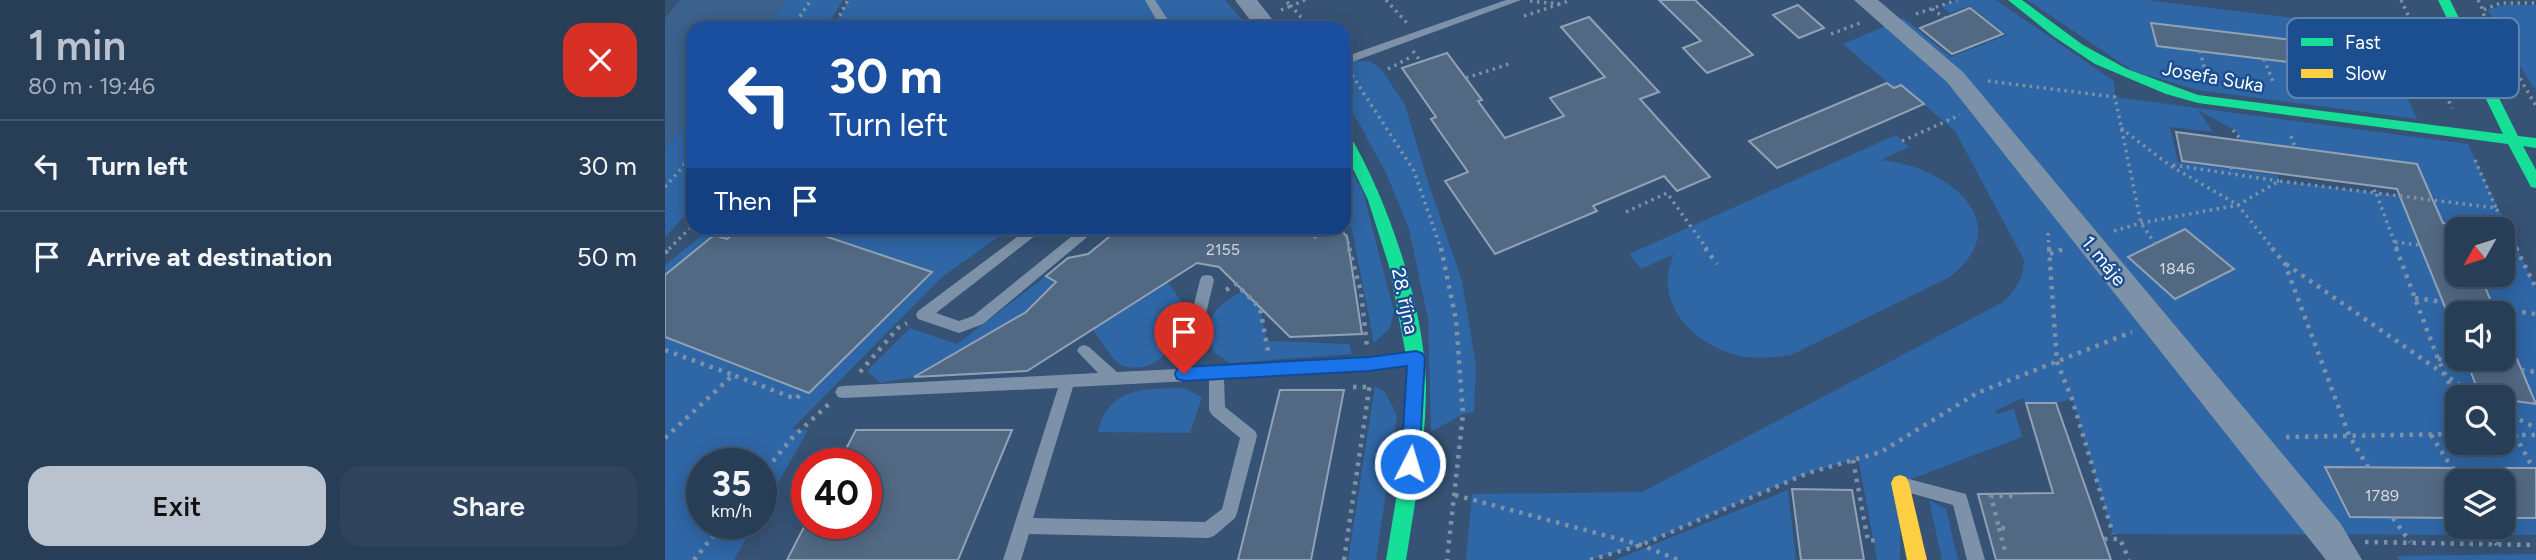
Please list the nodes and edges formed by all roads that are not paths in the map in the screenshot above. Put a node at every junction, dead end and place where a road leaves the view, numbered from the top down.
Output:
1 (1150, 0) edge
2 (1246, 0) edge
3 (1516, 0) edge
4 (2014, 0) edge
5 (2444, 0) edge
6 (1879, 12) edge
7 (2452, 18) edge
8 (1163, 21) edge
9 (1262, 21) edge
10 (1351, 59) edge
11 (2491, 98) edge
12 (2514, 141) junction
13 (2536, 143) edge
14 (1351, 147) edge
15 (2536, 183) edge
16 (1029, 235) edge
17 (1082, 235) edge
18 (1207, 280) dead end
19 (1084, 351) dead end
20 (1416, 358) junction
21 (1216, 372) junction
22 (1184, 374) junction
23 (1114, 379) junction
24 (1067, 380) junction
25 (843, 392) dead end
26 (1901, 483) joint
27 (1024, 526) junction
28 (2336, 545) edge
29 (1012, 560) edge
30 (1396, 560) edge
31 (1917, 560) edge
32 (1976, 560) edge

1 - 8 lane
2 - 9 street
3 - 10 lane
4 - 12 street, Josefa Suka
5 - 7 street
6 - 28 street, 1. máje
11 - 12 street
12 - 13 street, Josefa Suka
12 - 15 street
14 - 20 street, 28. října
16 - 17 lane
18 - 22 lane
19 - 23 lane
20 - 21 lane
20 - 30 street, 28. října
21 - 22 lane
21 - 27 lane
22 - 23 lane
23 - 24 lane
24 - 25 lane
24 - 27 lane
26 - 31 street
26 - 32 lane
27 - 29 lane

